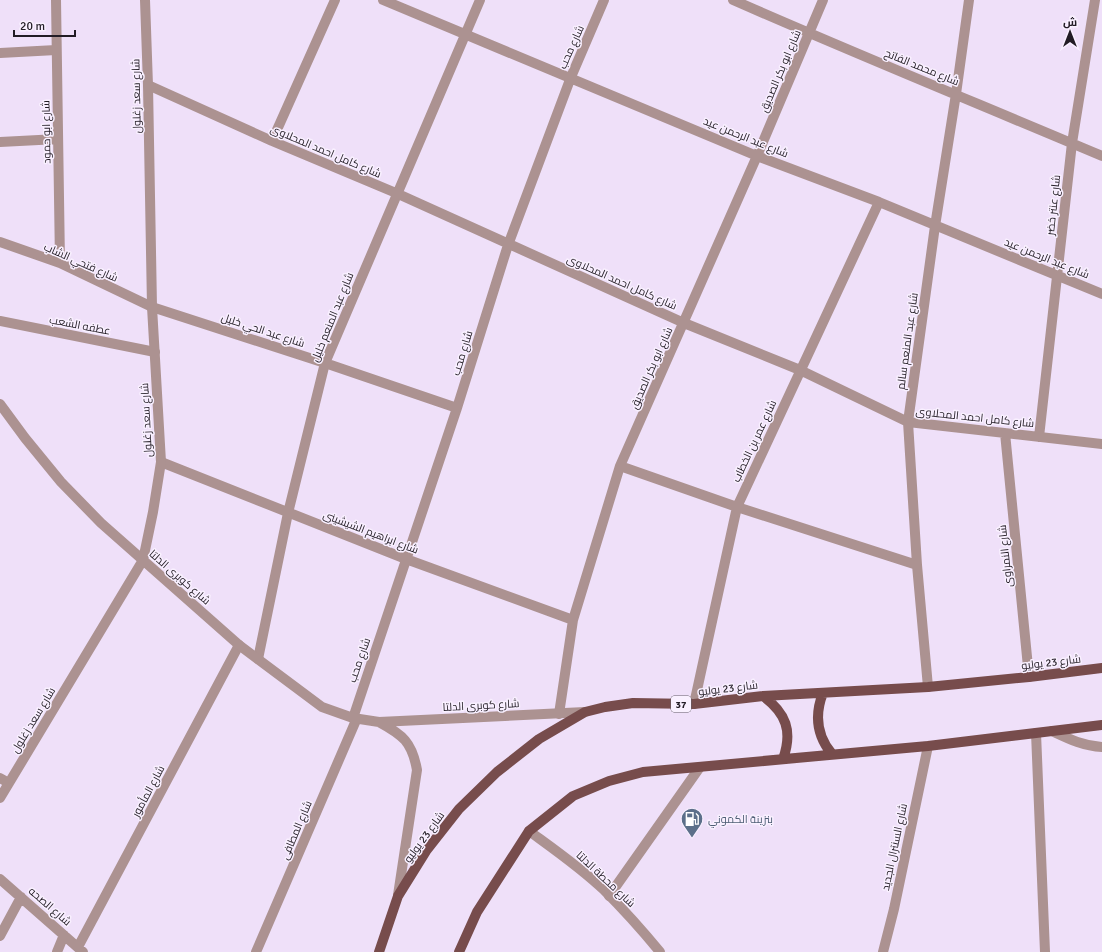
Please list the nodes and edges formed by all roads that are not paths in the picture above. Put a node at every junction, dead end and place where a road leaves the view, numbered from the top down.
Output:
1 (56, 0) edge
2 (145, 0) edge
3 (335, 0) edge
4 (383, 0) edge
5 (480, 0) edge
6 (604, 0) edge
7 (733, 0) edge
8 (822, 0) edge
9 (969, 0) edge
10 (1095, 0) edge
11 (809, 33) junction
12 (465, 34) junction
13 (56, 50) junction
14 (0, 53) edge
15 (570, 77) junction
16 (148, 85) junction
17 (956, 94) junction
18 (58, 139) junction
19 (272, 141) junction
20 (0, 142) edge
21 (1072, 143) junction
22 (757, 156) junction
23 (1102, 156) edge
24 (396, 194) junction
25 (880, 202) junction
26 (935, 226) junction
27 (0, 242) edge
28 (508, 245) junction
29 (60, 263) junction
30 (1058, 276) junction
31 (1102, 294) edge
32 (152, 307) junction
33 (0, 321) edge
34 (684, 323) junction
35 (154, 352) junction
36 (325, 363) junction
37 (800, 370) junction
38 (0, 404) edge
39 (457, 408) junction
40 (908, 422) junction
41 (1005, 433) junction
42 (1039, 437) junction
43 (1102, 444) edge
44 (161, 462) junction
45 (620, 466) junction
46 (736, 507) junction
47 (288, 513) junction
48 (406, 559) junction
49 (143, 560) junction
50 (917, 565) junction
51 (573, 620) junction
52 (239, 645) junction
53 (258, 659) junction
54 (1102, 668) edge
55 (1029, 677) junction
56 (928, 687) junction
57 (823, 693) junction
58 (763, 696) junction
59 (694, 704) junction
60 (585, 712) junction
61 (559, 714) junction
62 (355, 718) junction
63 (379, 722) junction
64 (1102, 725) edge
65 (1052, 731) junction
66 (1036, 733) junction
67 (928, 746) junction
68 (1102, 747) edge
69 (832, 754) junction
70 (783, 759) junction
71 (700, 767) junction
72 (5, 780) edge
73 (0, 798) edge
74 (529, 831) junction
75 (0, 879) edge
76 (398, 896) junction
77 (609, 896) junction
78 (21, 897) junction
79 (64, 935) junction
80 (0, 936) edge
81 (81, 950) edge
82 (57, 952) edge
83 (256, 952) edge
84 (379, 952) edge
85 (459, 952) edge
86 (660, 952) edge
87 (883, 952) edge
88 (1045, 952) edge

1 - 13 street, شارع ابو حمود
2 - 16 street, شارع سعد زغلول
3 - 19 street
4 - 12 street, شارع عبد الرحمن عيد
5 - 12 street, شارع عبد المنعم خليل
6 - 15 street, شارع محب
7 - 11 street, شارع محمد الفاتح
8 - 11 street, شارع ابو بكر الصديق
9 - 17 street, شارع عبد المنعم سالم
10 - 21 street, شارع عنتر خضر
11 - 17 street, شارع محمد الفاتح
11 - 22 street, شارع ابو بكر الصديق
12 - 15 street, شارع عبد الرحمن عيد
12 - 24 street, شارع عبد المنعم خليل
13 - 14 street
13 - 18 street, شارع ابو حمود
15 - 22 street, شارع عبد الرحمن عيد
15 - 28 street, شارع محب
16 - 19 street, شارع كامل احمد المحلاوى
16 - 32 street, شارع سعد زغلول
17 - 21 street, شارع محمد الفاتح
17 - 26 street, شارع عبد المنعم سالم
18 - 20 street
18 - 29 street, شارع ابو حمود
19 - 24 street, شارع كامل احمد المحلاوى
21 - 23 street, شارع محمد الفاتح
21 - 30 street, شارع عنتر خضر
22 - 25 street, شارع عبد الرحمن عيد
22 - 34 street, شارع ابو بكر الصديق
24 - 28 street, شارع كامل احمد المحلاوى
24 - 36 street, شارع عبد المنعم خليل
25 - 26 street, شارع عبد الرحمن عيد
25 - 37 street, شارع عمر بن الخطاب
26 - 30 street, شارع عبد الرحمن عيد
26 - 40 street, شارع عبد المنعم سالم
27 - 29 street, شارع فتحي الشاب
28 - 34 street, شارع كامل احمد المحلاوى
28 - 39 street, شارع محب
29 - 32 street, شارع فتحي الشاب
30 - 31 street, شارع عبد الرحمن عيد
30 - 42 street, شارع عنتر خضر
32 - 35 street, شارع سعد زغلول
32 - 36 street, شارع عبد الحي خليل
33 - 35 street, عطفه الشعب
34 - 37 street, شارع كامل احمد المحلاوى
34 - 45 street, شارع ابو بكر الصديق
35 - 44 street, شارع سعد زغلول
36 - 39 street, شارع عبد الحي خليل
36 - 47 street, شارع عبد المنعم خليل
37 - 40 street, شارع كامل احمد المحلاوى
37 - 46 street, شارع عمر بن الخطاب
38 - 49 street, شارع كوبرى الدلتا
39 - 48 street, شارع محب
40 - 41 street, شارع كامل احمد المحلاوى
40 - 50 street, شارع عبد المنعم سالم
41 - 42 street, شارع كامل احمد المحلاوى
41 - 55 street, شارع النمراوى
42 - 43 street, شارع كامل احمد المحلاوى
44 - 47 street, شارع ابراهيم الشيشينى
44 - 49 street, شارع سعد زغلول
45 - 46 street
45 - 51 street, شارع ابو بكر الصديق
46 - 50 street
46 - 59 street, شارع عمر بن الخطاب
47 - 48 street, شارع ابراهيم الشيشينى
47 - 53 street, شارع عبد المنعم خليل
48 - 51 street, شارع ابراهيم الشيشينى
48 - 62 street, شارع محب
49 - 52 street, شارع كوبرى الدلتا
49 - 72 street, شارع سعد زغلول
50 - 56 street, شارع عبد المنعم سالم
51 - 61 street, شارع ابو بكر الصديق
52 - 53 street, شارع كوبرى الدلتا
52 - 81 street, شارع المأمور
53 - 62 street, شارع كوبرى الدلتا
54 - 55 main road, شارع 23 يوليو / 37
55 - 56 main road, شارع 23 يوليو / 37
56 - 57 main road, شارع 23 يوليو / 37
57 - 58 main road, شارع 23 يوليو / 37
57 - 69 main road
58 - 59 main road, شارع 23 يوليو / 37
58 - 70 main road
59 - 60 main road, شارع 23 يوليو / 37
60 - 61 street, شارع كوبرى الدلتا
60 - 76 main road, شارع 23 يوليو / 37
61 - 63 street, شارع كوبرى الدلتا
62 - 63 street, شارع كوبرى الدلتا
62 - 83 street, شارع المطافى
63 - 76 street, شارع كوبرى الدلتا
64 - 65 main road
65 - 66 main road
65 - 68 street
66 - 67 main road
66 - 88 street
67 - 69 main road
67 - 87 street, شارع السنترال الجديد
69 - 70 main road
70 - 71 main road
71 - 74 main road
71 - 77 street
72 - 73 street, شارع سعد زغلول
74 - 77 street, شارع محطة الدلتا
74 - 85 main road
75 - 78 street, شارع الصحه
76 - 84 main road, شارع 23 يوليو / 37
77 - 86 street, شارع محطة الدلتا
78 - 79 street, شارع الصحه
78 - 80 street
79 - 81 street, شارع الصحه
79 - 82 street

